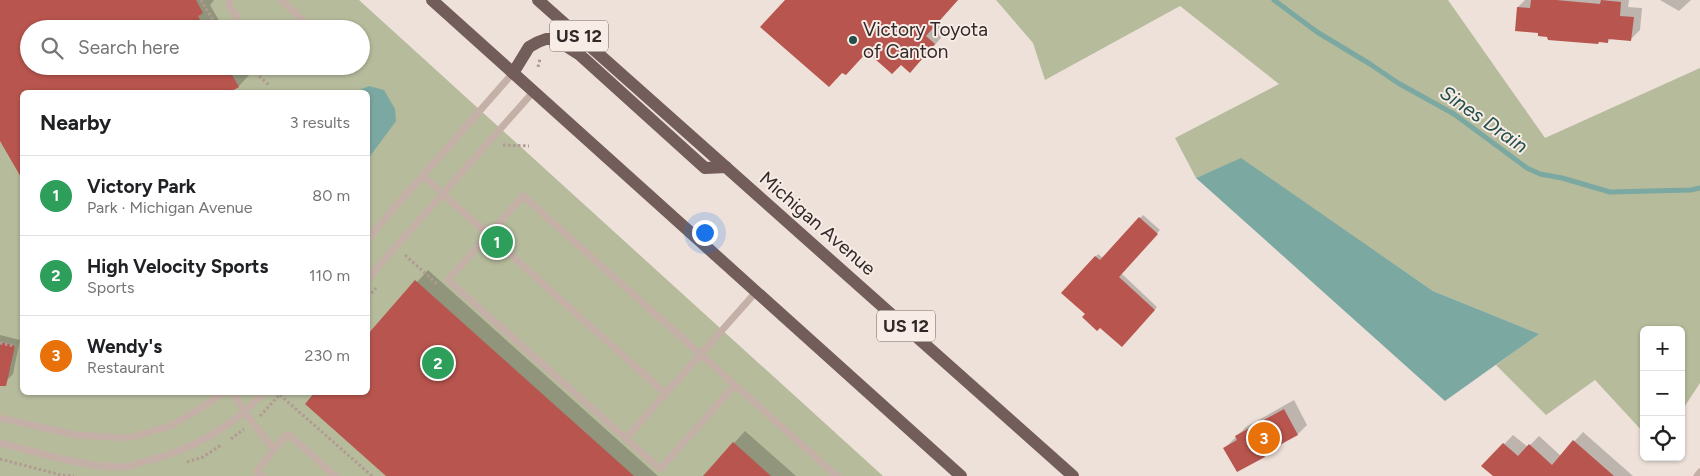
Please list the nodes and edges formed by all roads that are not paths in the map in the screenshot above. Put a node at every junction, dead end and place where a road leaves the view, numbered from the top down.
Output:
1 (229, 0) edge
2 (281, 0) edge
3 (432, 0) edge
4 (538, 0) edge
5 (238, 20) edge
6 (302, 20) edge
7 (513, 73) junction
8 (534, 91) junction
9 (726, 167) junction
10 (423, 176) junction
11 (444, 194) junction
12 (489, 234) junction
13 (370, 236) edge
14 (370, 276) edge
15 (756, 292) junction
16 (701, 354) junction
17 (735, 385) junction
18 (666, 394) junction
19 (220, 395) edge
20 (235, 395) edge
21 (261, 395) edge
22 (244, 412) junction
23 (0, 418) edge
24 (626, 438) junction
25 (0, 443) edge
26 (274, 449) junction
27 (1700, 472) edge
28 (262, 476) edge
29 (335, 476) edge
30 (837, 476) edge
31 (961, 476) edge
32 (1073, 476) edge
33 (1697, 476) edge

1 - 5 lane
2 - 6 lane
3 - 7 main road
4 - 9 main road, Michigan Avenue / US 12
7 - 8 main road
7 - 9 main road
7 - 10 lane
8 - 11 lane
8 - 15 main road
9 - 32 main road, Michigan Avenue / US 12
10 - 11 lane
10 - 13 lane
11 - 12 lane
11 - 14 lane
12 - 16 lane
12 - 18 lane
12 - 24 lane
15 - 16 lane
15 - 31 main road
16 - 17 lane
16 - 18 lane
17 - 24 lane
17 - 30 lane
18 - 24 lane
19 - 23 lane
20 - 22 lane
21 - 22 lane
22 - 25 lane
22 - 26 lane
26 - 28 lane
26 - 29 lane
27 - 33 lane

